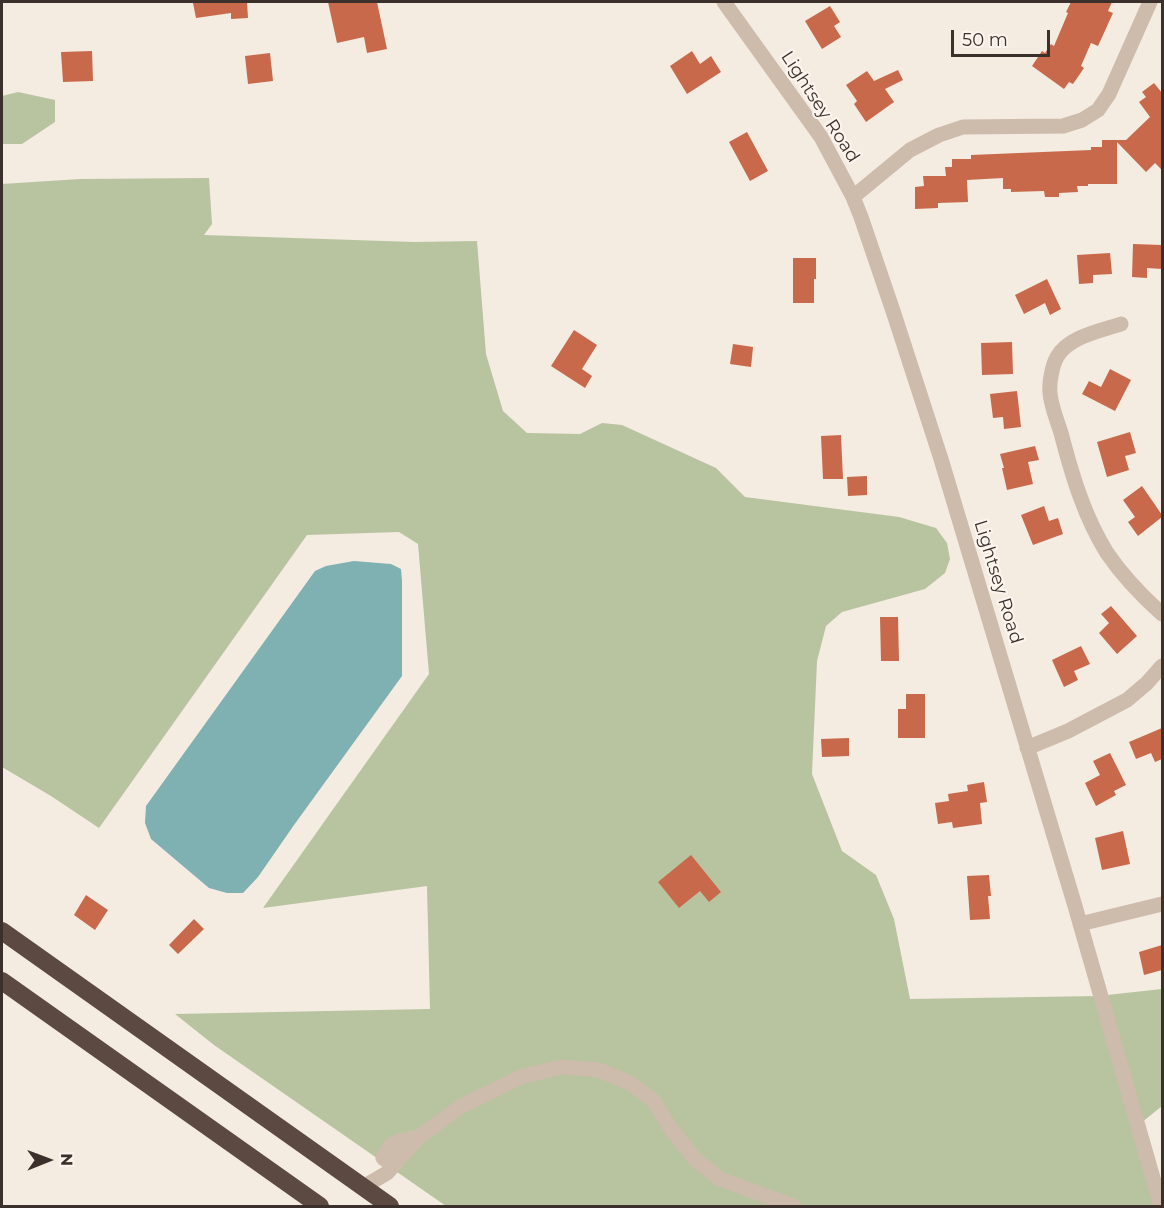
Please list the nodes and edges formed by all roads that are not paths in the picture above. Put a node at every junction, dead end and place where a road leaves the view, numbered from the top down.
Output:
1 (724, 2) edge
2 (1150, 2) edge
3 (853, 196) junction
4 (1121, 324) dead end
5 (1162, 614) edge
6 (1162, 666) edge
7 (1027, 748) junction
8 (1162, 904) edge
9 (1080, 924) junction
10 (2, 931) edge
11 (2, 981) edge
12 (363, 1187) junction
13 (766, 1202) edge
14 (320, 1206) edge
15 (390, 1206) edge
16 (794, 1206) edge
17 (1161, 1206) edge

1 - 3 street, Lightsey Road
2 - 3 street
3 - 7 street, Lightsey Road
4 - 5 street
6 - 7 street
7 - 9 street, Lightsey Road
8 - 9 street
9 - 17 street, Lightsey Road
10 - 12 highway
11 - 14 highway
12 - 13 street
12 - 15 highway
13 - 16 street

